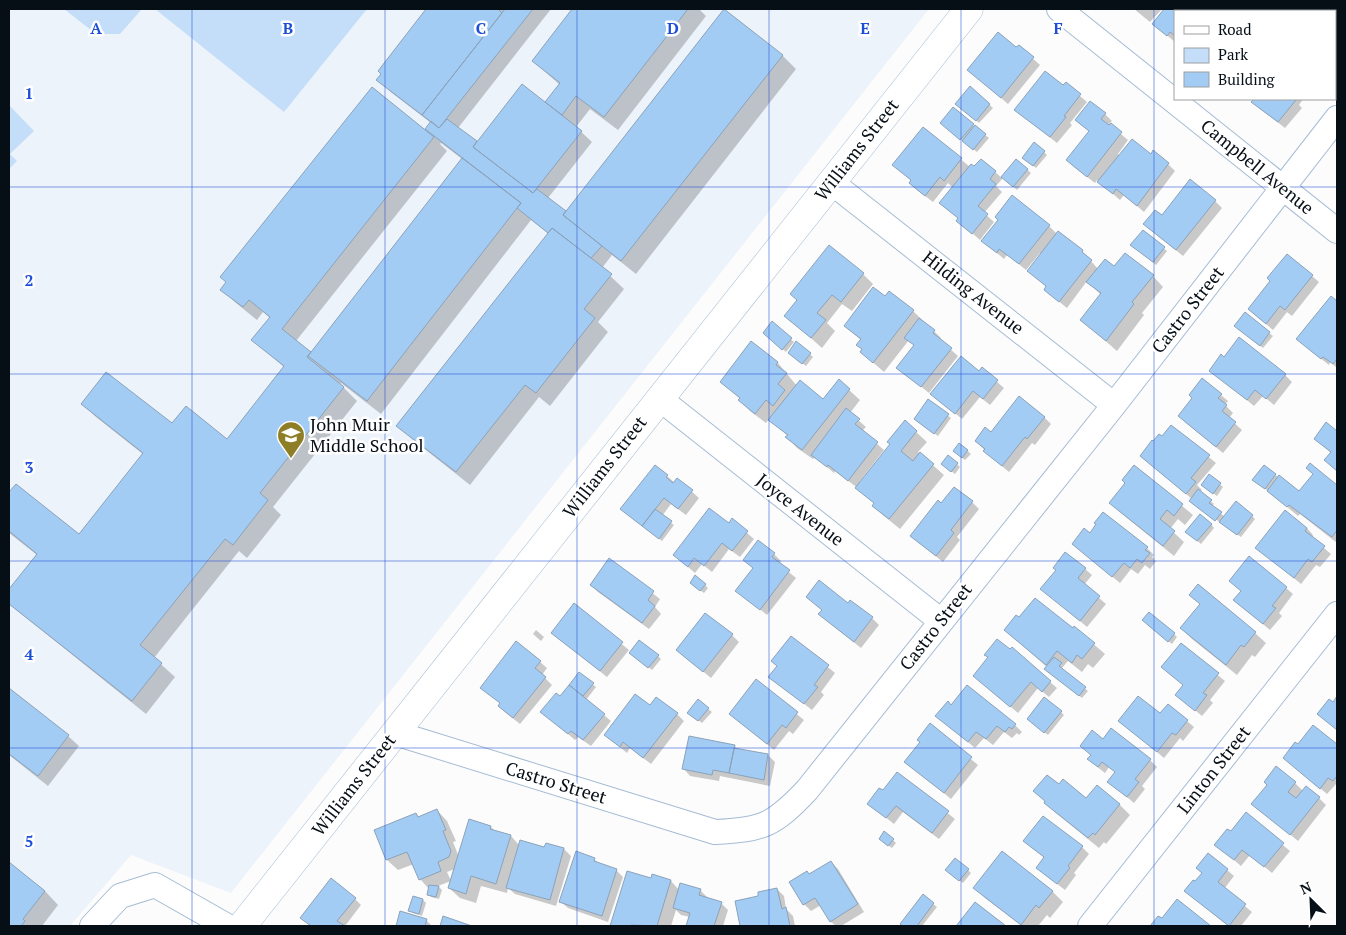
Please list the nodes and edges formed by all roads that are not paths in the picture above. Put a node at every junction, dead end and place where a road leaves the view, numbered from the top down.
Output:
1 (968, 9) edge
2 (1059, 9) edge
3 (1337, 118) edge
4 (831, 182) junction
5 (1283, 187) junction
6 (1337, 231) edge
7 (660, 399) junction
8 (1114, 405) junction
9 (1337, 614) edge
10 (941, 621) junction
11 (395, 733) junction
12 (92, 926) edge
13 (228, 926) edge
14 (242, 926) edge
15 (1090, 926) edge

1 - 4 street, Williams Street
2 - 5 street, Campbell Avenue
3 - 5 street, Castro Street
4 - 7 street, Williams Street
4 - 8 street, Hilding Avenue
5 - 6 street, Campbell Avenue
5 - 8 street, Castro Street
7 - 10 street, Joyce Avenue
7 - 11 street, Williams Street
8 - 10 street, Castro Street
9 - 15 street, Linton Street
10 - 11 street, Castro Street
11 - 14 street, Williams Street
12 - 13 street

